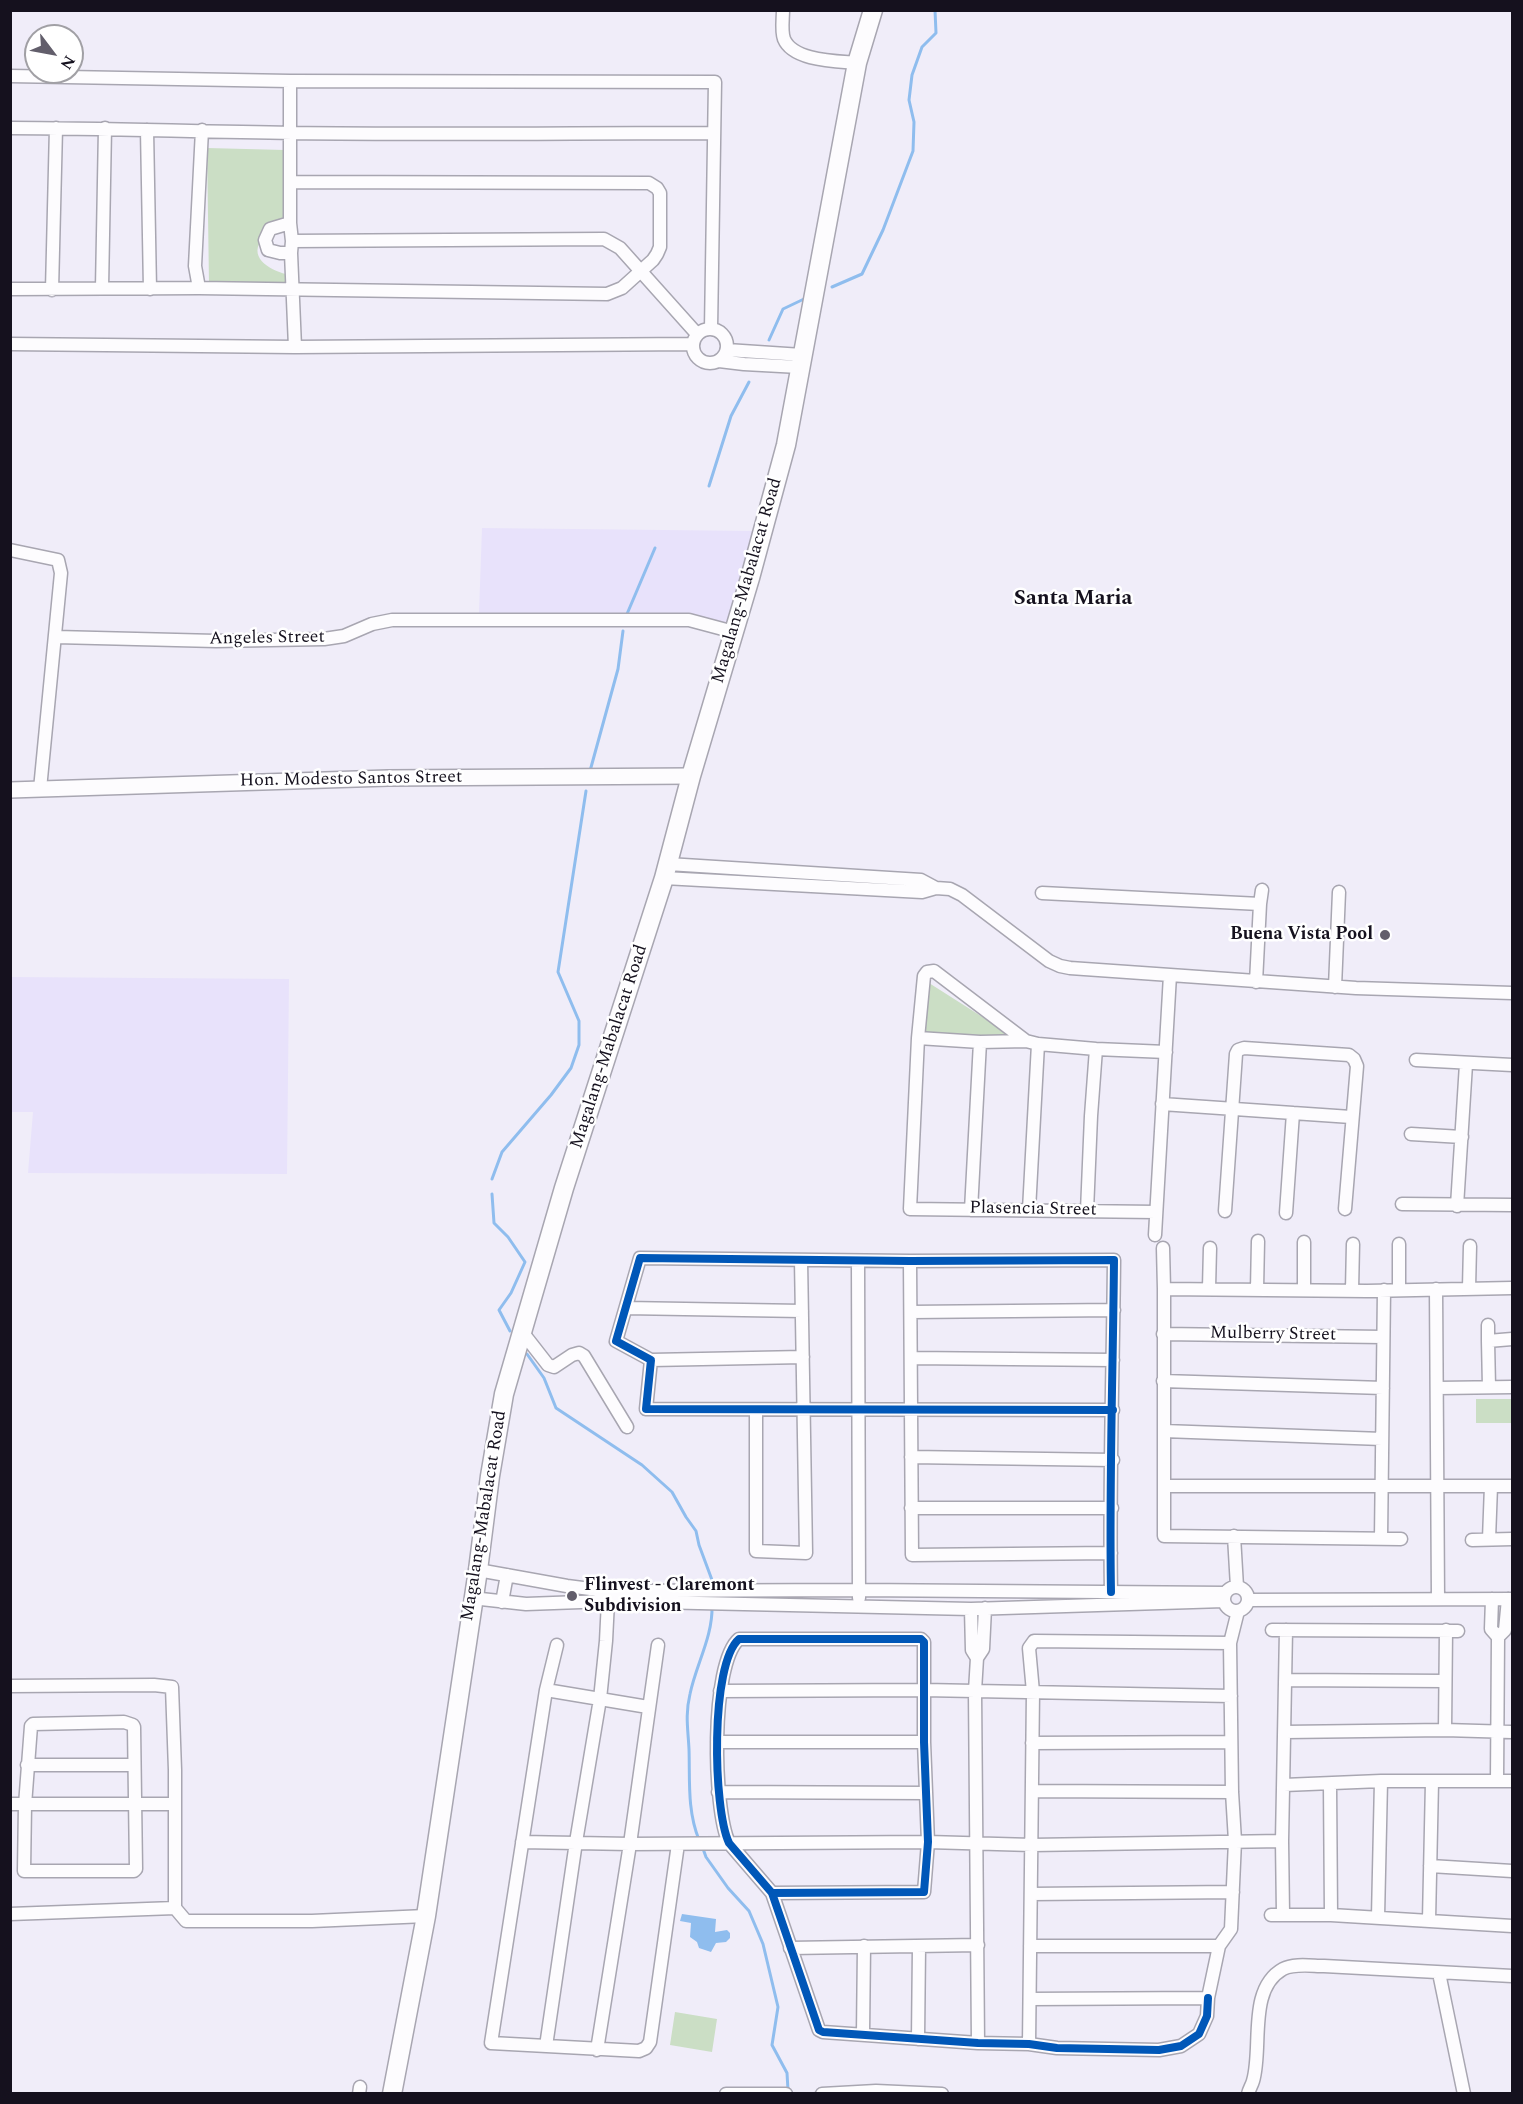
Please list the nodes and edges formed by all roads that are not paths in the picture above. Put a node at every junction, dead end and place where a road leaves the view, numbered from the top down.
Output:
1 (783, 10) edge
2 (873, 10) edge
3 (857, 63) junction
4 (10, 75) edge
5 (290, 81) junction
6 (10, 128) edge
7 (56, 128) junction
8 (105, 128) junction
9 (147, 130) junction
10 (202, 130) junction
11 (291, 133) junction
12 (714, 133) junction
13 (291, 182) junction
14 (290, 224) junction
15 (292, 247) junction
16 (640, 270) junction
17 (102, 288) junction
18 (198, 288) junction
19 (10, 289) edge
20 (150, 289) junction
21 (52, 290) junction
22 (294, 291) junction
23 (711, 329) junction
24 (695, 339) junction
25 (10, 344) edge
26 (295, 347) junction
27 (727, 350) junction
28 (719, 361) junction
29 (795, 361) junction
30 (10, 550) edge
31 (734, 632) junction
32 (56, 637) junction
33 (691, 776) junction
34 (40, 789) junction
35 (10, 790) edge
36 (666, 871) junction
37 (1262, 890) dead end
38 (1339, 892) dead end
39 (1042, 893) dead end
40 (1260, 904) junction
41 (1170, 975) junction
42 (1256, 982) junction
43 (1335, 987) junction
44 (1512, 993) edge
45 (918, 1038) junction
46 (980, 1042) junction
47 (1032, 1043) junction
48 (1096, 1049) junction
49 (1166, 1052) junction
50 (1416, 1060) dead end
51 (1467, 1064) junction
52 (1512, 1065) edge
53 (1162, 1104) junction
54 (1233, 1109) junction
55 (1293, 1113) junction
56 (1351, 1117) junction
57 (1411, 1134) dead end
58 (1462, 1137) junction
59 (1402, 1204) dead end
60 (1512, 1205) edge
61 (1457, 1206) junction
62 (971, 1209) junction
63 (1345, 1209) dead end
64 (1029, 1210) junction
65 (1087, 1211) junction
66 (1226, 1211) dead end
67 (1156, 1212) junction
68 (1286, 1213) dead end
69 (1155, 1235) dead end
70 (1258, 1241) dead end
71 (1304, 1242) dead end
72 (1353, 1244) dead end
73 (1400, 1244) dead end
74 (1470, 1246) dead end
75 (1163, 1248) dead end
76 (1210, 1248) dead end
77 (801, 1260) junction
78 (858, 1261) junction
79 (910, 1261) junction
80 (1209, 1288) junction
81 (1469, 1288) junction
82 (1512, 1288) edge
83 (1164, 1289) junction
84 (1257, 1289) junction
85 (1399, 1289) junction
86 (1436, 1289) junction
87 (1304, 1290) junction
88 (1352, 1290) junction
89 (1384, 1290) junction
90 (626, 1308) junction
91 (1114, 1310) junction
92 (802, 1311) junction
93 (911, 1312) junction
94 (1488, 1325) dead end
95 (523, 1333) junction
96 (1164, 1334) junction
97 (1383, 1337) junction
98 (1512, 1339) edge
99 (1488, 1341) junction
100 (803, 1358) junction
101 (911, 1358) junction
102 (651, 1360) junction
103 (1113, 1360) junction
104 (1163, 1381) junction
105 (1512, 1387) edge
106 (1383, 1388) junction
107 (1438, 1388) junction
108 (1489, 1388) junction
109 (911, 1408) junction
110 (804, 1409) junction
111 (858, 1409) junction
112 (756, 1410) junction
113 (1113, 1410) junction
114 (627, 1427) dead end
115 (1164, 1431) junction
116 (1382, 1439) junction
117 (911, 1457) junction
118 (1113, 1460) junction
119 (1164, 1486) junction
120 (1437, 1486) junction
121 (1491, 1486) junction
122 (1512, 1486) edge
123 (1382, 1488) junction
124 (911, 1508) junction
125 (1112, 1508) junction
126 (1234, 1536) junction
127 (1381, 1538) junction
128 (1401, 1539) dead end
129 (1489, 1539) junction
130 (1512, 1539) edge
131 (1472, 1540) dead end
132 (1111, 1553) junction
133 (478, 1570) junction
134 (507, 1575) junction
135 (754, 1590) junction
136 (859, 1590) junction
137 (1112, 1592) junction
138 (1229, 1594) junction
139 (607, 1596) junction
140 (702, 1597) junction
141 (472, 1598) junction
142 (1438, 1599) junction
143 (1492, 1599) junction
144 (1510, 1599) edge
145 (1248, 1600) junction
146 (502, 1602) junction
147 (753, 1605) junction
148 (859, 1605) junction
149 (985, 1608) junction
150 (971, 1609) junction
151 (1238, 1611) junction
152 (1272, 1630) dead end
153 (1286, 1630) junction
154 (1498, 1637) junction
155 (1230, 1643) junction
156 (557, 1645) dead end
157 (658, 1645) dead end
158 (977, 1658) junction
159 (1285, 1680) junction
160 (1445, 1681) junction
161 (10, 1686) edge
162 (546, 1690) junction
163 (924, 1690) junction
164 (720, 1691) junction
165 (975, 1691) junction
166 (1033, 1692) junction
167 (1231, 1696) junction
168 (600, 1698) junction
169 (648, 1707) junction
170 (1445, 1730) junction
171 (1285, 1732) junction
172 (1498, 1732) junction
173 (1512, 1732) edge
174 (717, 1742) junction
175 (924, 1742) junction
176 (1231, 1742) junction
177 (1032, 1743) junction
178 (27, 1765) junction
179 (134, 1765) junction
180 (1380, 1781) junction
181 (1497, 1781) junction
182 (1512, 1781) edge
183 (1432, 1782) junction
184 (1284, 1785) junction
185 (1330, 1785) junction
186 (1032, 1791) junction
187 (718, 1792) junction
188 (1232, 1792) junction
189 (926, 1793) junction
190 (10, 1804) edge
191 (135, 1804) junction
192 (175, 1804) junction
193 (25, 1805) junction
194 (1235, 1841) junction
195 (1282, 1841) junction
196 (522, 1842) junction
197 (576, 1842) junction
198 (928, 1842) junction
199 (729, 1843) junction
200 (630, 1844) junction
201 (683, 1844) junction
202 (977, 1844) junction
203 (1032, 1845) junction
204 (1430, 1866) junction
205 (1512, 1871) edge
206 (1233, 1892) junction
207 (772, 1893) junction
208 (1031, 1894) junction
209 (175, 1908) junction
210 (10, 1914) edge
211 (1331, 1915) junction
212 (426, 1916) junction
213 (1378, 1917) junction
214 (1429, 1920) junction
215 (1512, 1926) edge
216 (978, 1945) junction
217 (864, 1946) junction
218 (1030, 1946) junction
219 (1219, 1946) junction
220 (919, 1947) junction
221 (790, 1948) junction
222 (1439, 1973) junction
223 (1512, 1976) edge
224 (1208, 1998) junction
225 (1030, 2000) junction
226 (863, 2034) junction
227 (918, 2039) junction
228 (978, 2043) junction
229 (1029, 2044) junction
230 (546, 2046) junction
231 (597, 2050) junction
232 (761, 2092) edge
233 (392, 2094) edge
234 (726, 2094) edge
235 (786, 2094) edge
236 (822, 2094) edge
237 (942, 2094) edge
238 (1248, 2094) edge
239 (1464, 2094) edge

1 - 3 street
2 - 3 main road, Magalang-Mabalacat Road
3 - 29 main road, Magalang-Mabalacat Road
4 - 5 street
5 - 11 street
5 - 12 street
6 - 7 street
7 - 8 street
7 - 21 street
8 - 9 street
8 - 17 street
9 - 10 street
9 - 20 street
10 - 11 street
10 - 18 street
11 - 12 street
11 - 13 street
12 - 23 street
13 - 14 street
13 - 16 street
14 - 15 street
14 - 15 street
15 - 16 street
15 - 22 street
16 - 22 street
16 - 24 street
17 - 20 street
17 - 21 street
18 - 20 street
18 - 22 street
19 - 21 street
22 - 26 street
23 - 24 street
23 - 27 street
24 - 26 street
24 - 28 street
25 - 26 street
27 - 28 street
27 - 29 street
28 - 29 street
29 - 31 main road, Magalang-Mabalacat Road
30 - 32 street
31 - 32 street, Angeles Street
31 - 33 main road, Magalang-Mabalacat Road
32 - 34 street
33 - 34 street, Hon. Modesto Santos Street
33 - 36 main road, Magalang-Mabalacat Road
34 - 35 street, Hon. Modesto Santos Street
36 - 41 street
36 - 95 main road, Magalang-Mabalacat Road
37 - 40 street
38 - 43 street
39 - 40 street
40 - 42 street
41 - 42 street
41 - 49 street
42 - 43 street
43 - 44 street
45 - 46 street
45 - 47 street
45 - 62 street, Plasencia Street
46 - 47 street
46 - 62 street
47 - 48 street
47 - 64 street
48 - 49 street
48 - 65 street
49 - 53 street
50 - 51 street
51 - 52 street
51 - 58 street
53 - 54 street
53 - 67 street
54 - 55 street
54 - 56 street
54 - 66 street
55 - 56 street
55 - 68 street
56 - 63 street
57 - 58 street
58 - 61 street
59 - 61 street
60 - 61 street
62 - 64 street, Plasencia Street
64 - 65 street, Plasencia Street
65 - 67 street, Plasencia Street
67 - 69 street
70 - 84 street
71 - 87 street
72 - 88 street
73 - 85 street
74 - 81 street
75 - 83 street
76 - 80 street
77 - 78 street
77 - 90 street
77 - 92 street
78 - 79 street
78 - 111 street
79 - 91 street
79 - 93 street
80 - 83 street
80 - 84 street
81 - 82 street
81 - 86 street
83 - 96 street
84 - 87 street
85 - 86 street
85 - 89 street
86 - 107 street
87 - 88 street
88 - 89 street
89 - 97 street
90 - 92 street
90 - 102 street
91 - 93 street
91 - 103 street
92 - 100 street
93 - 101 street
94 - 99 street
95 - 114 street
95 - 133 main road, Magalang-Mabalacat Road
96 - 97 street, Mulberry Street
96 - 104 street
97 - 106 street
98 - 99 street
99 - 108 street
100 - 102 street
100 - 110 street
101 - 103 street
101 - 109 street
102 - 112 street
103 - 113 street
104 - 106 street
104 - 115 street
105 - 108 street
106 - 116 street
107 - 108 street
107 - 120 street
109 - 111 street
109 - 113 street
109 - 117 street
110 - 111 street
110 - 112 street
110 - 112 street
111 - 136 street
113 - 118 street
115 - 116 street
115 - 119 street
116 - 123 street
117 - 118 street
117 - 124 street
118 - 125 street
119 - 123 street
119 - 126 street
120 - 121 street
120 - 123 street
120 - 142 street
121 - 122 street
121 - 129 street
123 - 127 street
124 - 125 street
124 - 132 street
125 - 132 street
126 - 127 street
126 - 138 street
127 - 128 street
129 - 130 street
129 - 131 street
132 - 137 street
133 - 134 street
133 - 141 main road, Magalang-Mabalacat Road
134 - 139 street
134 - 146 street
135 - 136 street
135 - 140 street
135 - 147 street
136 - 137 street
136 - 148 street
137 - 138 street
138 - 145 street
138 - 149 street
138 - 151 street
139 - 140 street
139 - 146 street
139 - 168 street
140 - 147 street
141 - 146 street
141 - 212 main road, Magalang-Mabalacat Road
142 - 143 street
142 - 145 street
143 - 144 street
143 - 154 street
144 - 154 street
145 - 151 street
147 - 148 street
148 - 150 street
149 - 150 street
149 - 158 street
150 - 158 street
151 - 155 street
152 - 153 street
153 - 159 street
153 - 160 street
154 - 172 street
155 - 166 street
155 - 167 street
156 - 162 street
157 - 169 street
158 - 165 street
159 - 160 street
159 - 171 street
160 - 170 street
161 - 192 street
162 - 168 street
162 - 196 street
163 - 164 street
163 - 164 street
163 - 165 street
163 - 175 street
164 - 174 street
165 - 166 street
165 - 202 street
166 - 167 street
166 - 177 street
167 - 176 street
168 - 169 street
168 - 197 street
169 - 200 street
170 - 171 street
170 - 172 street
171 - 184 street
172 - 173 street
172 - 181 street
174 - 175 street
174 - 187 street
175 - 189 street
176 - 177 street
176 - 188 street
177 - 186 street
178 - 179 street
178 - 179 street
178 - 193 street
179 - 191 street
180 - 183 street
180 - 185 street
180 - 213 street
181 - 182 street
181 - 183 street
183 - 204 street
184 - 185 street
184 - 195 street
185 - 211 street
186 - 188 street
186 - 203 street
187 - 189 street
187 - 199 street
188 - 194 street
189 - 198 street
190 - 193 street
191 - 192 street
191 - 193 street
191 - 193 street
192 - 209 street
194 - 195 street
194 - 203 street
194 - 206 street
195 - 211 street
196 - 197 street
196 - 230 street
197 - 200 street
197 - 230 street
198 - 199 street
198 - 202 street
198 - 207 street
199 - 201 street
199 - 207 street
200 - 201 street
200 - 231 street
201 - 231 street
202 - 203 street
202 - 216 street
203 - 208 street
204 - 205 street
204 - 214 street
206 - 208 street
206 - 219 street
207 - 221 street
208 - 218 street
209 - 210 street
209 - 212 street
211 - 213 street
212 - 233 main road, Magalang-Mabalacat Road
213 - 214 street
214 - 215 street
216 - 220 street
216 - 228 street
217 - 220 street
217 - 221 street
217 - 226 street
218 - 219 street
218 - 225 street
219 - 224 street
220 - 227 street
221 - 226 street
222 - 223 street
222 - 238 street
222 - 239 street
224 - 225 street
224 - 229 street
225 - 229 street
226 - 227 street
227 - 228 street
228 - 229 street
230 - 231 street
232 - 234 street
232 - 235 street
236 - 237 street

